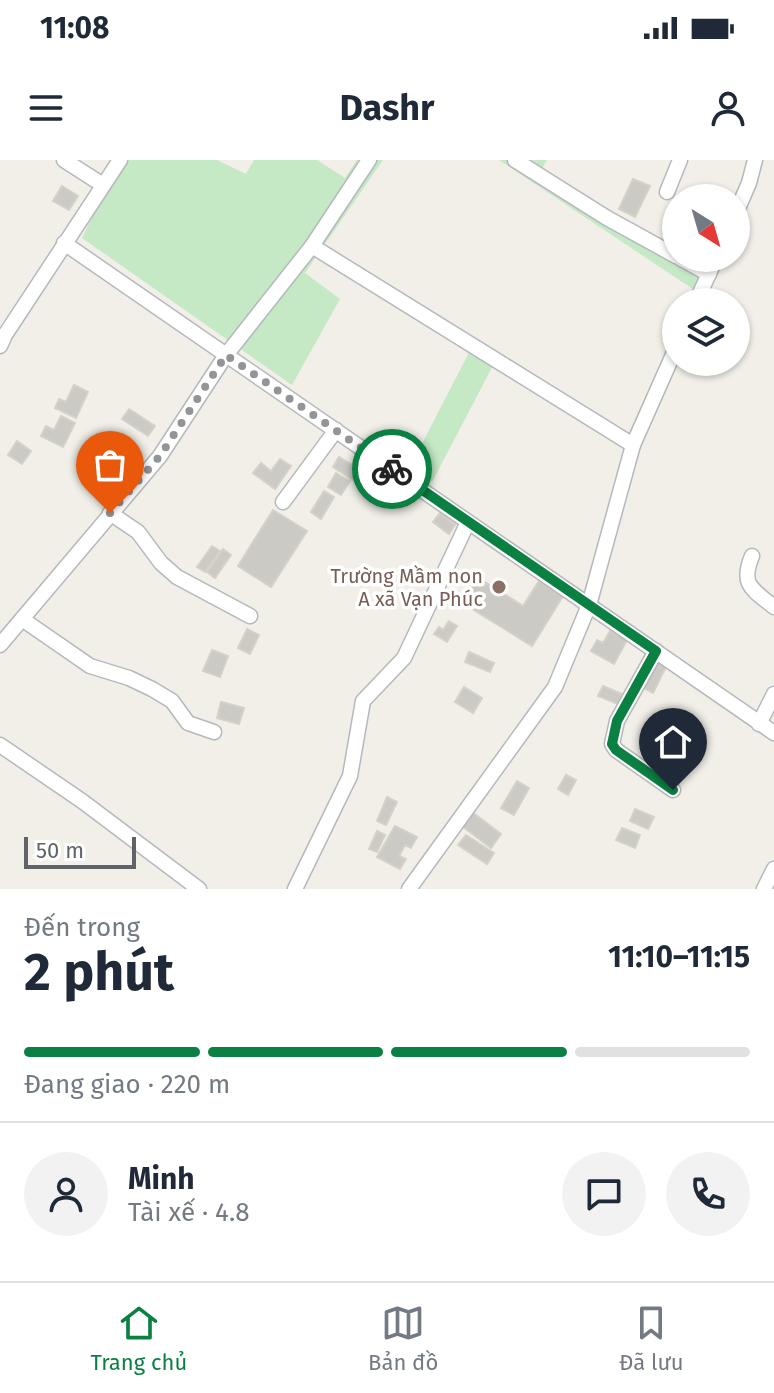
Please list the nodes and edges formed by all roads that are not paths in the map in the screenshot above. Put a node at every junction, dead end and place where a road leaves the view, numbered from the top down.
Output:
1 (64, 160) edge
2 (120, 160) edge
3 (369, 160) edge
4 (515, 160) edge
5 (680, 160) edge
6 (755, 160) edge
7 (670, 184) edge
8 (749, 184) edge
9 (103, 185) junction
10 (64, 243) junction
11 (312, 246) junction
12 (662, 248) edge
13 (705, 272) edge
14 (709, 274) joint
15 (702, 288) edge
16 (0, 346) edge
17 (226, 355) junction
18 (664, 376) edge
19 (336, 430) junction
20 (633, 445) junction
21 (283, 502) dead end
22 (110, 513) junction
23 (468, 522) junction
24 (752, 556) dead end
25 (589, 605) junction
26 (774, 607) edge
27 (250, 616) dead end
28 (22, 619) junction
29 (0, 645) edge
30 (656, 651) junction
31 (774, 694) edge
32 (759, 724) junction
33 (214, 732) dead end
34 (774, 733) edge
35 (0, 745) edge
36 (673, 790) dead end
37 (774, 869) edge
38 (199, 889) edge
39 (295, 889) edge
40 (409, 889) edge
41 (764, 889) edge

1 - 9 street
2 - 9 street
3 - 11 street
4 - 12 street
5 - 7 street
6 - 8 street
9 - 10 street
10 - 16 street
10 - 17 street
11 - 17 street
11 - 20 street
13 - 14 street
14 - 15 street
17 - 19 street
17 - 22 street
18 - 20 street
19 - 21 street
19 - 23 street
20 - 25 street
22 - 27 street
22 - 28 street
23 - 25 street
23 - 39 street
24 - 26 street
25 - 30 street
25 - 40 street
28 - 29 street
28 - 33 street
30 - 32 street
30 - 36 street
31 - 32 street
32 - 34 street
35 - 38 street
37 - 41 street

